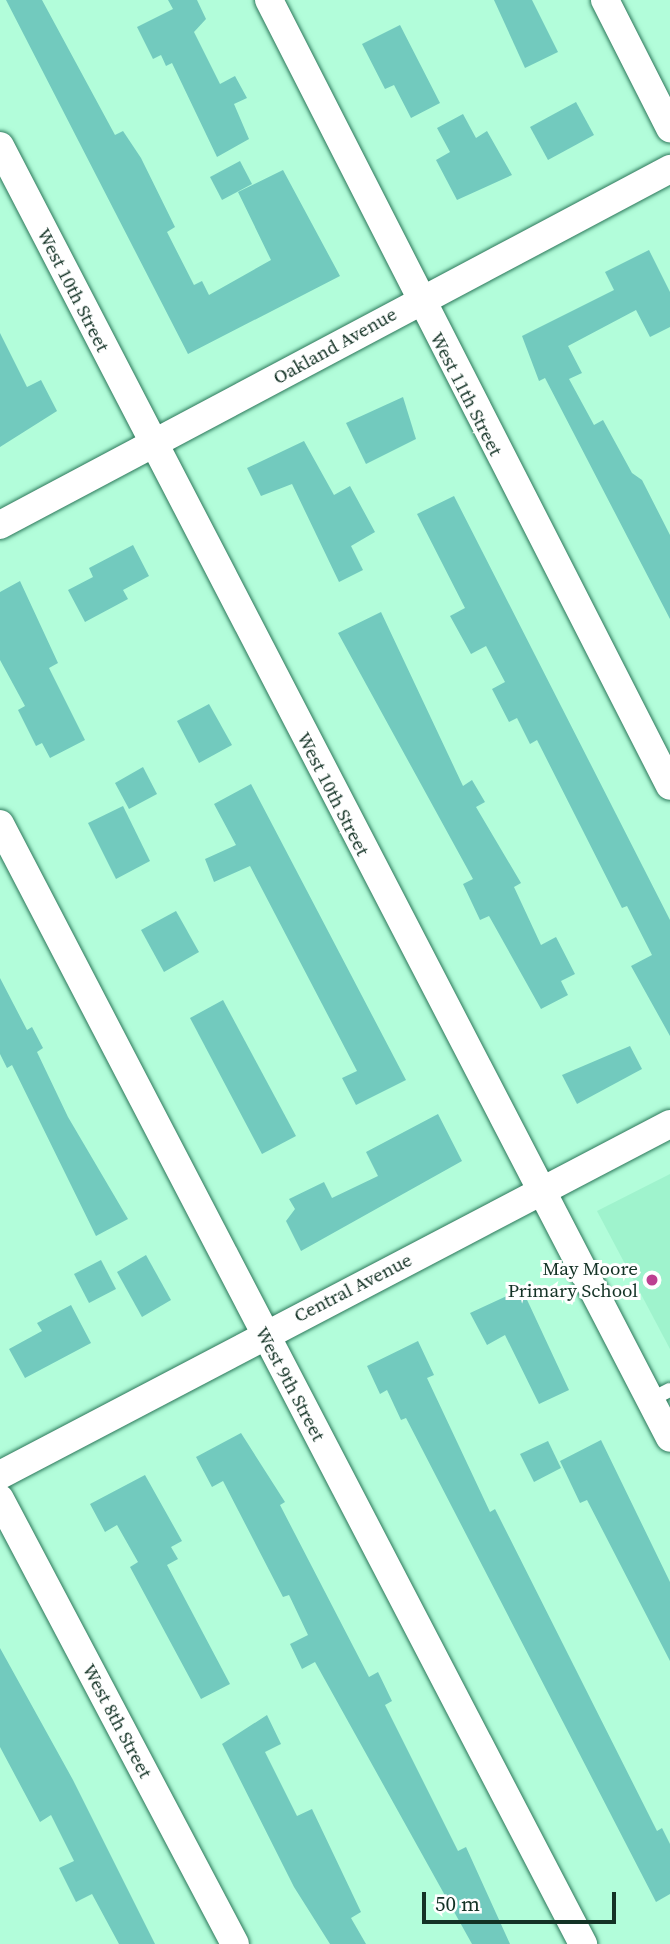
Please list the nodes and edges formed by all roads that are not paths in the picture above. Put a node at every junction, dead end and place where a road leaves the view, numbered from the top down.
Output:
1 (269, 0) edge
2 (605, 0) edge
3 (670, 128) edge
4 (0, 146) edge
5 (670, 169) edge
6 (418, 301) junction
7 (152, 446) junction
8 (0, 525) edge
9 (670, 786) edge
10 (0, 824) edge
11 (670, 1124) edge
12 (540, 1193) junction
13 (264, 1334) junction
14 (660, 1395) edge
15 (670, 1438) edge
16 (0, 1475) edge
17 (0, 1499) edge
18 (235, 1944) edge
19 (583, 1944) edge

1 - 6 street, West 11th Street
2 - 3 street
4 - 7 street, West 10th Street
5 - 6 street, Oakland Avenue
6 - 7 street, Oakland Avenue
6 - 9 street, West 11th Street
7 - 8 street, Oakland Avenue
7 - 12 street, West 10th Street
10 - 13 street, West 9th Street
11 - 12 street, Central Avenue
12 - 13 street, Central Avenue
12 - 14 street, West 10th Street
13 - 16 street, Central Avenue
13 - 19 street, West 9th Street
14 - 15 street, West 10th Street
17 - 18 street, West 8th Street

